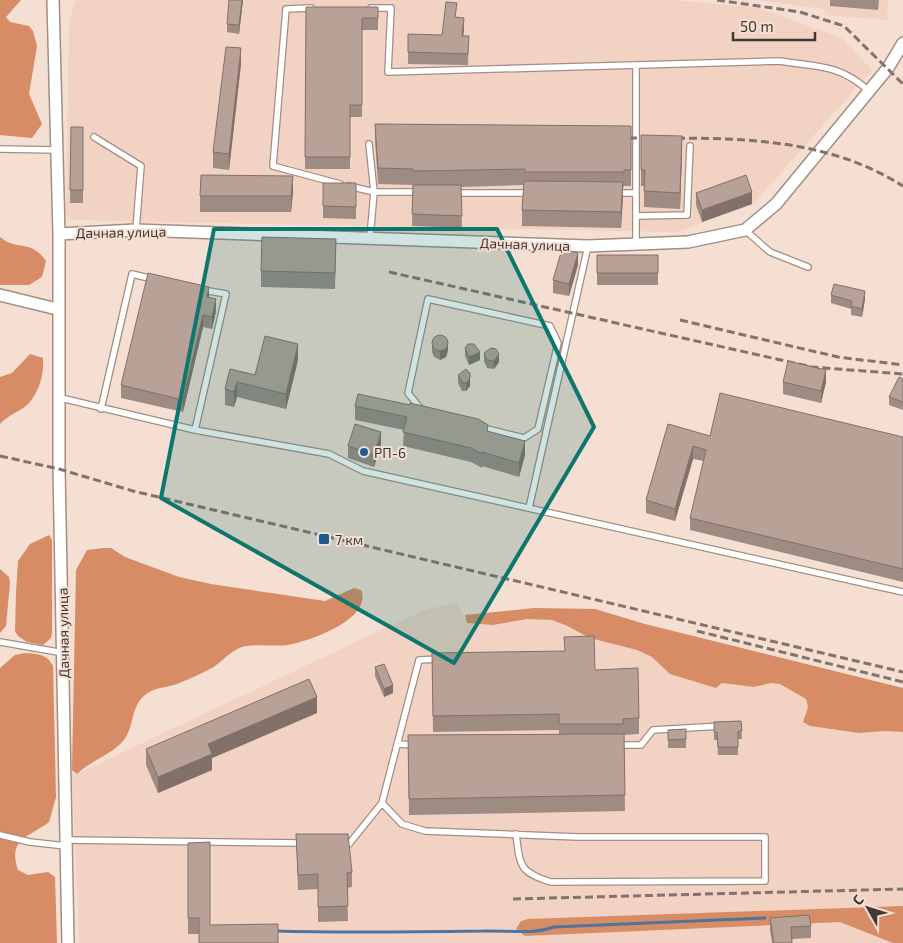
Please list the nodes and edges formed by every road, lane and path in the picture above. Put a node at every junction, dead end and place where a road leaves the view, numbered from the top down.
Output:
1 (53, 0) edge
2 (315, 8) edge
3 (362, 8) edge
4 (902, 49) edge
5 (636, 67) junction
6 (870, 91) junction
7 (94, 137) dead end
8 (369, 144) dead end
9 (690, 146) dead end
10 (0, 149) edge
11 (57, 150) junction
12 (374, 192) junction
13 (422, 192) edge
14 (452, 192) edge
15 (539, 193) edge
16 (607, 193) edge
17 (636, 193) junction
18 (636, 216) junction
19 (136, 230) junction
20 (745, 230) junction
21 (59, 234) junction
22 (370, 238) junction
23 (636, 244) junction
24 (588, 246) junction
25 (808, 267) dead end
26 (160, 280) edge
27 (198, 288) edge
28 (0, 295) edge
29 (57, 309) junction
30 (558, 343) joint
31 (60, 398) junction
32 (101, 410) junction
33 (196, 430) junction
34 (530, 508) junction
35 (903, 592) edge
36 (0, 642) edge
37 (64, 653) junction
38 (449, 659) edge
39 (730, 725) edge
40 (397, 744) junction
41 (418, 745) edge
42 (612, 745) edge
43 (382, 803) junction
44 (516, 834) junction
45 (0, 835) edge
46 (66, 843) junction
47 (309, 843) edge
48 (339, 844) edge
49 (349, 844) junction
50 (358, 844) dead end
51 (68, 943) edge

1 - 11 street, Дачная улица
2 - 12 lane
3 - 5 lane
4 - 6 street, Дачная улица
5 - 6 lane
5 - 17 lane
6 - 20 street, Дачная улица
7 - 19 lane
8 - 12 lane
9 - 18 lane
10 - 11 lane
11 - 21 street, Дачная улица
12 - 13 lane
12 - 22 lane
14 - 15 lane
16 - 17 lane
17 - 18 lane
18 - 23 lane
19 - 21 street, Дачная улица
19 - 22 street, Дачная улица
20 - 23 street, Дачная улица
20 - 25 lane
21 - 29 street, Дачная улица
22 - 24 street, Дачная улица
23 - 24 street, Дачная улица
24 - 34 lane
26 - 32 lane
27 - 33 lane
28 - 29 street
29 - 31 street, Дачная улица
30 - 30 lane
31 - 32 lane
31 - 37 street, Дачная улица
32 - 33 lane
33 - 34 lane
34 - 35 lane
36 - 37 lane
37 - 46 street, Дачная улица
38 - 40 lane
39 - 42 lane
40 - 41 lane
40 - 43 lane
43 - 44 lane
43 - 49 lane
44 - 44 lane
45 - 46 lane
46 - 47 lane
46 - 51 street, Дачная улица
48 - 49 lane
49 - 50 lane

